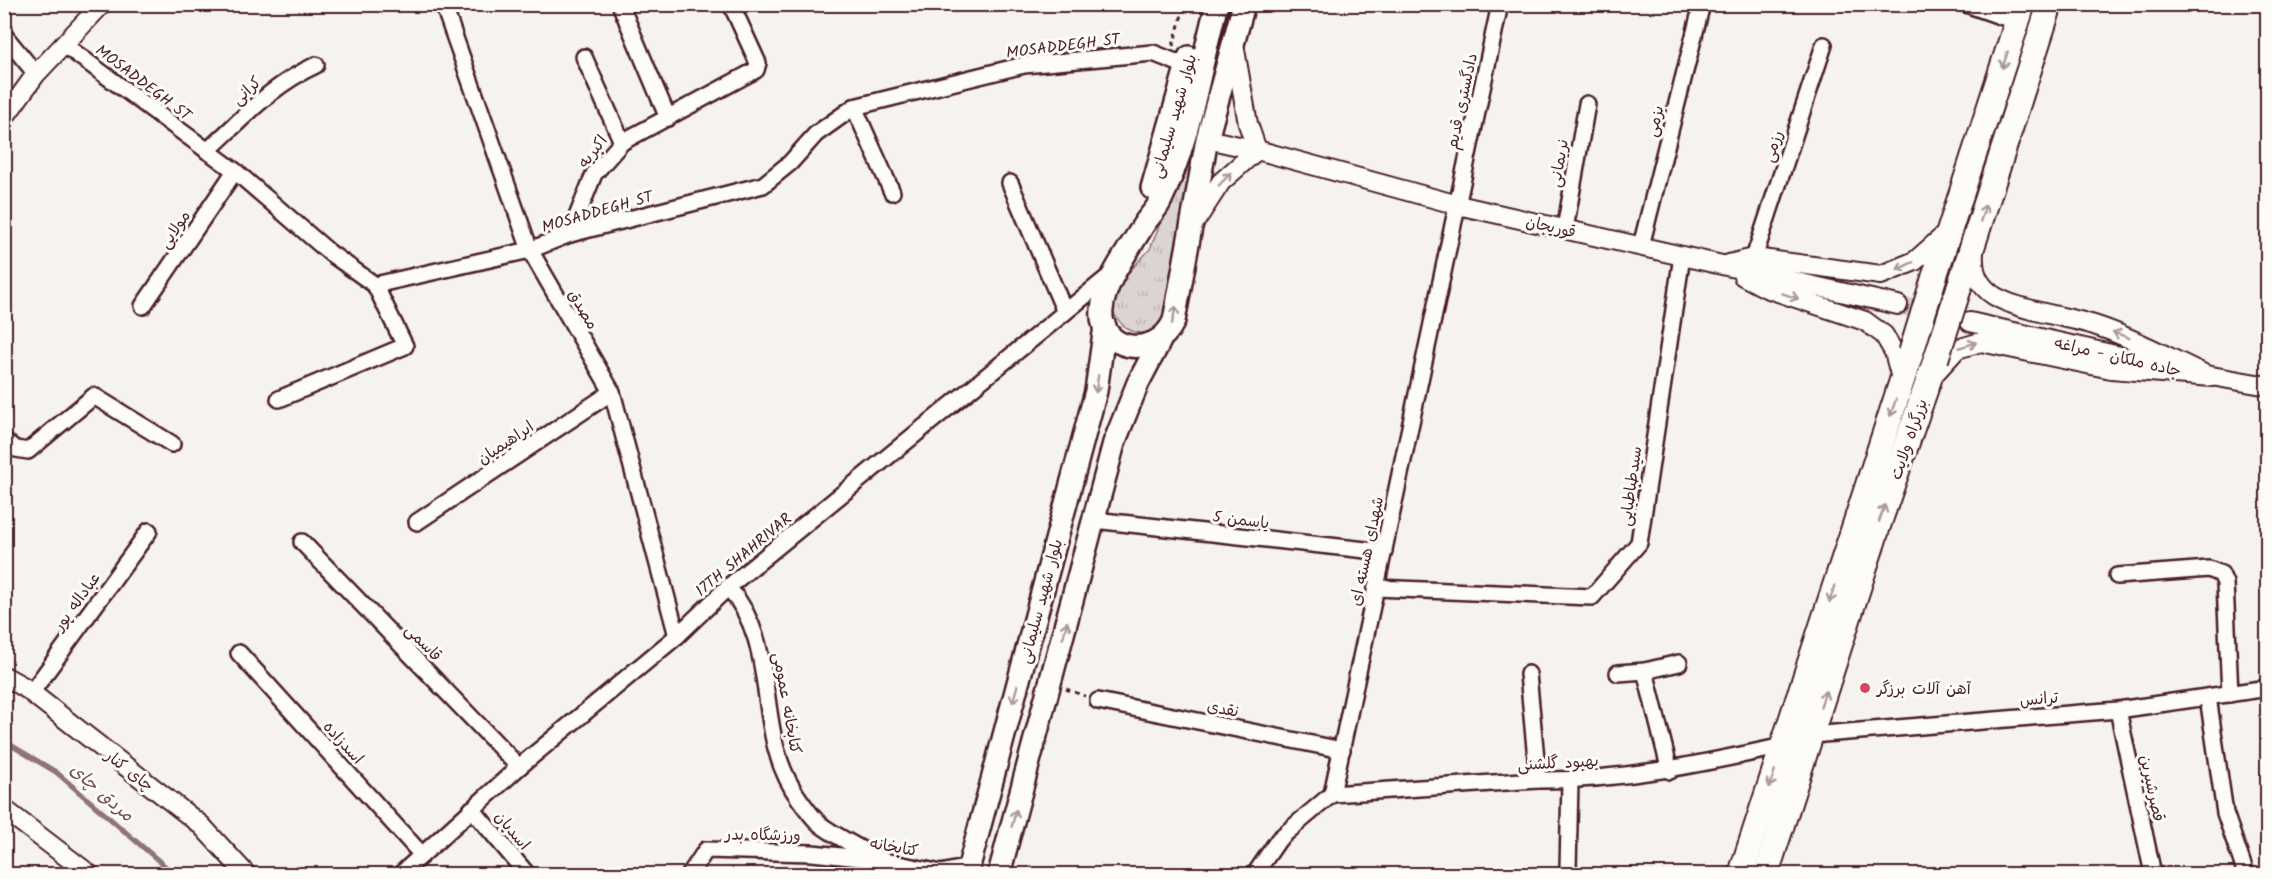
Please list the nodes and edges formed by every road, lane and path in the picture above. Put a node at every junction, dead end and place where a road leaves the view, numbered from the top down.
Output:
1 (102, 4) edge
2 (443, 4) edge
3 (620, 4) edge
4 (731, 4) edge
5 (1185, 4) edge
6 (1205, 4) edge
7 (1217, 4) edge
8 (1244, 4) edge
9 (1500, 4) edge
10 (1702, 4) edge
11 (1966, 4) edge
12 (2050, 4) edge
13 (2020, 13) edge
14 (4, 34) edge
15 (63, 44) junction
16 (1234, 44) junction
17 (1824, 45) dead end
18 (584, 57) dead end
19 (1178, 63) junction
20 (316, 65) dead end
21 (36, 74) junction
22 (1587, 104) dead end
23 (854, 107) junction
24 (4, 118) edge
25 (668, 118) junction
26 (1185, 131) junction
27 (1207, 139) junction
28 (622, 142) junction
29 (1257, 150) junction
30 (207, 151) junction
31 (235, 171) junction
32 (1010, 183) dead end
33 (892, 192) dead end
34 (1458, 205) junction
35 (1192, 226) junction
36 (1141, 228) junction
37 (1565, 229) junction
38 (1950, 230) junction
39 (570, 234) junction
40 (1974, 240) junction
41 (1641, 246) junction
42 (530, 250) junction
43 (1682, 256) junction
44 (1754, 258) junction
45 (1724, 265) junction
46 (1116, 270) junction
47 (375, 285) junction
48 (1898, 305) tunnel mouth
49 (143, 306) dead end
50 (1065, 312) junction
51 (1970, 322) tunnel mouth
52 (1105, 326) junction
53 (1160, 341) junction
54 (2212, 377) junction
55 (1902, 382) junction
56 (1927, 384) junction
57 (2268, 386) edge
58 (612, 392) junction
59 (279, 399) dead end
60 (4, 441) edge
61 (172, 444) dead end
62 (1094, 520) junction
63 (417, 522) dead end
64 (149, 531) dead end
65 (302, 542) dead end
66 (1384, 552) junction
67 (2116, 576) dead end
68 (728, 587) junction
69 (1376, 588) junction
70 (676, 636) junction
71 (239, 653) dead end
72 (1679, 663) dead end
73 (1645, 671) junction
74 (1618, 673) dead end
75 (1528, 674) dead end
76 (4, 676) edge
77 (1050, 683) junction
78 (2268, 688) edge
79 (31, 693) junction
80 (2230, 694) junction
81 (2208, 697) junction
82 (1098, 701) joint
83 (2118, 710) junction
84 (1811, 735) junction
85 (1783, 746) junction
86 (1342, 750) junction
87 (519, 767) junction
88 (1670, 771) junction
89 (1538, 780) junction
90 (1570, 781) junction
91 (1332, 794) junction
92 (4, 809) edge
93 (472, 810) junction
94 (812, 853) joint
95 (422, 855) junction
96 (880, 860) junction
97 (1568, 869) dead end
98 (968, 871) edge
99 (89, 874) edge
100 (246, 874) edge
101 (401, 874) edge
102 (527, 874) edge
103 (690, 874) edge
104 (999, 874) edge
105 (1255, 874) edge
106 (1741, 874) edge
107 (1766, 874) edge
108 (2153, 874) edge
109 (2246, 874) edge

1 - 15 street
2 - 42 street, مصدق
3 - 25 street
4 - 25 street
5 - 19 path
6 - 19 main road, بلوار شهید سلیمانی
7 - 26 main road
8 - 16 main road
9 - 34 street, دادگستری قدیم
10 - 41 street, بزمی
11 - 13 street
40 -> 12 highway, بزرگراه ولایت
13 -> 38 highway, بزرگراه ولایت
14 - 21 street
15 - 21 street
15 - 30 street, MOSADDEGH ST
16 - 27 main road
16 - 29 street
17 - 44 street, رزمی
18 - 28 street, اکبریه
19 - 23 street, MOSADDEGH ST
19 - 36 main road, بلوار شهید سلیمانی
20 - 30 street, کرانی
21 - 24 street
22 - 37 street, نریمانی
23 - 33 street
23 - 39 street, MOSADDEGH ST
25 - 28 street
26 - 27 main road
26 - 36 main road
27 - 29 street, قوریجان
27 - 35 main road, بلوار شهید سلیمانی
28 - 39 street, اکبریه
29 - 34 street, قوریجان
35 -> 29 street
30 - 31 street, MOSADDEGH ST
31 - 47 street, MOSADDEGH ST
31 - 49 street, مولایی
32 - 50 street
34 - 37 street, قوریجان
34 - 66 street, شهدای هسته ای
53 -> 35 main road, بلوار شهید سلیمانی
36 - 46 main road, بلوار شهید سلیمانی
37 - 41 street, قوریجان
38 -> 44 street
38 - 55 highway, بزرگراه ولایت, bridge
39 - 42 street, MOSADDEGH ST
54 -> 40 street
40 - 56 highway, بزرگراه ولایت, bridge
41 - 43 street, قوریجان
42 - 47 street, MOSADDEGH ST
42 - 58 street, مصدق
43 - 45 street, قوریجان
43 - 69 street, سیدطباطبایی
44 - 45 street
45 - 48 street, قوریجان
45 -> 55 street
46 - 50 street, 17TH SHAHRIVAR
46 - 52 main road, بلوار شهید سلیمانی
47 - 59 street
50 - 68 street, 17TH SHAHRIVAR
51 - 54 street, جاده ملکان - مراغه
52 - 53 main road
52 -> 98 main road, بلوار شهید سلیمانی
53 - 62 main road, بلوار شهید سلیمانی
56 -> 54 street
54 - 57 street, جاده ملکان - مراغه
55 -> 85 highway, بزرگراه ولایت
84 -> 56 highway, بزرگراه ولایت
58 - 63 street, ابراهیمیان
58 - 70 street, مصدق
60 - 61 street
62 - 66 street, یاسمن 5
77 -> 62 main road, بلوار شهید سلیمانی
64 - 79 street, عباداله پور
65 - 87 street, قاسمی
66 - 69 street, شهدای هسته ای
67 - 80 street
68 - 70 street, 17TH SHAHRIVAR
68 - 96 street, کتابخانه عمومی
69 - 86 street, شهدای هسته ای
70 - 87 street, 17TH SHAHRIVAR
71 - 95 street, اسدزاده
72 - 73 street
73 - 74 street
73 - 88 street
75 - 89 street
76 - 79 street, چای کنار
77 - 82 path
104 -> 77 main road, بلوار شهید سلیمانی
78 - 80 street, ترانس
79 - 100 street, چای کنار
80 - 81 street, ترانس
81 - 83 street, ترانس
81 - 109 street
82 - 86 street, نقدی
83 - 84 street, ترانس
83 - 108 street, قصرشیرین
84 - 107 highway, بزرگراه ولایت
85 - 88 street, بهبود گلشنی
85 -> 106 highway, بزرگراه ولایت
86 - 91 street, شهدای هسته ای
87 - 93 street, 17TH SHAHRIVAR
88 - 90 street, بهبود گلشنی
89 - 90 street, بهبود گلشنی
89 - 91 street, بهبود گلشنی
90 - 97 street
91 - 105 street
92 - 99 street
93 - 95 street, 17TH SHAHRIVAR
93 - 102 street, اسدیان
94 - 96 street, کتابخانه
94 - 103 street, ورزشگاه بدر
95 - 101 street, 17TH SHAHRIVAR
96 - 98 street, کتابخانه

